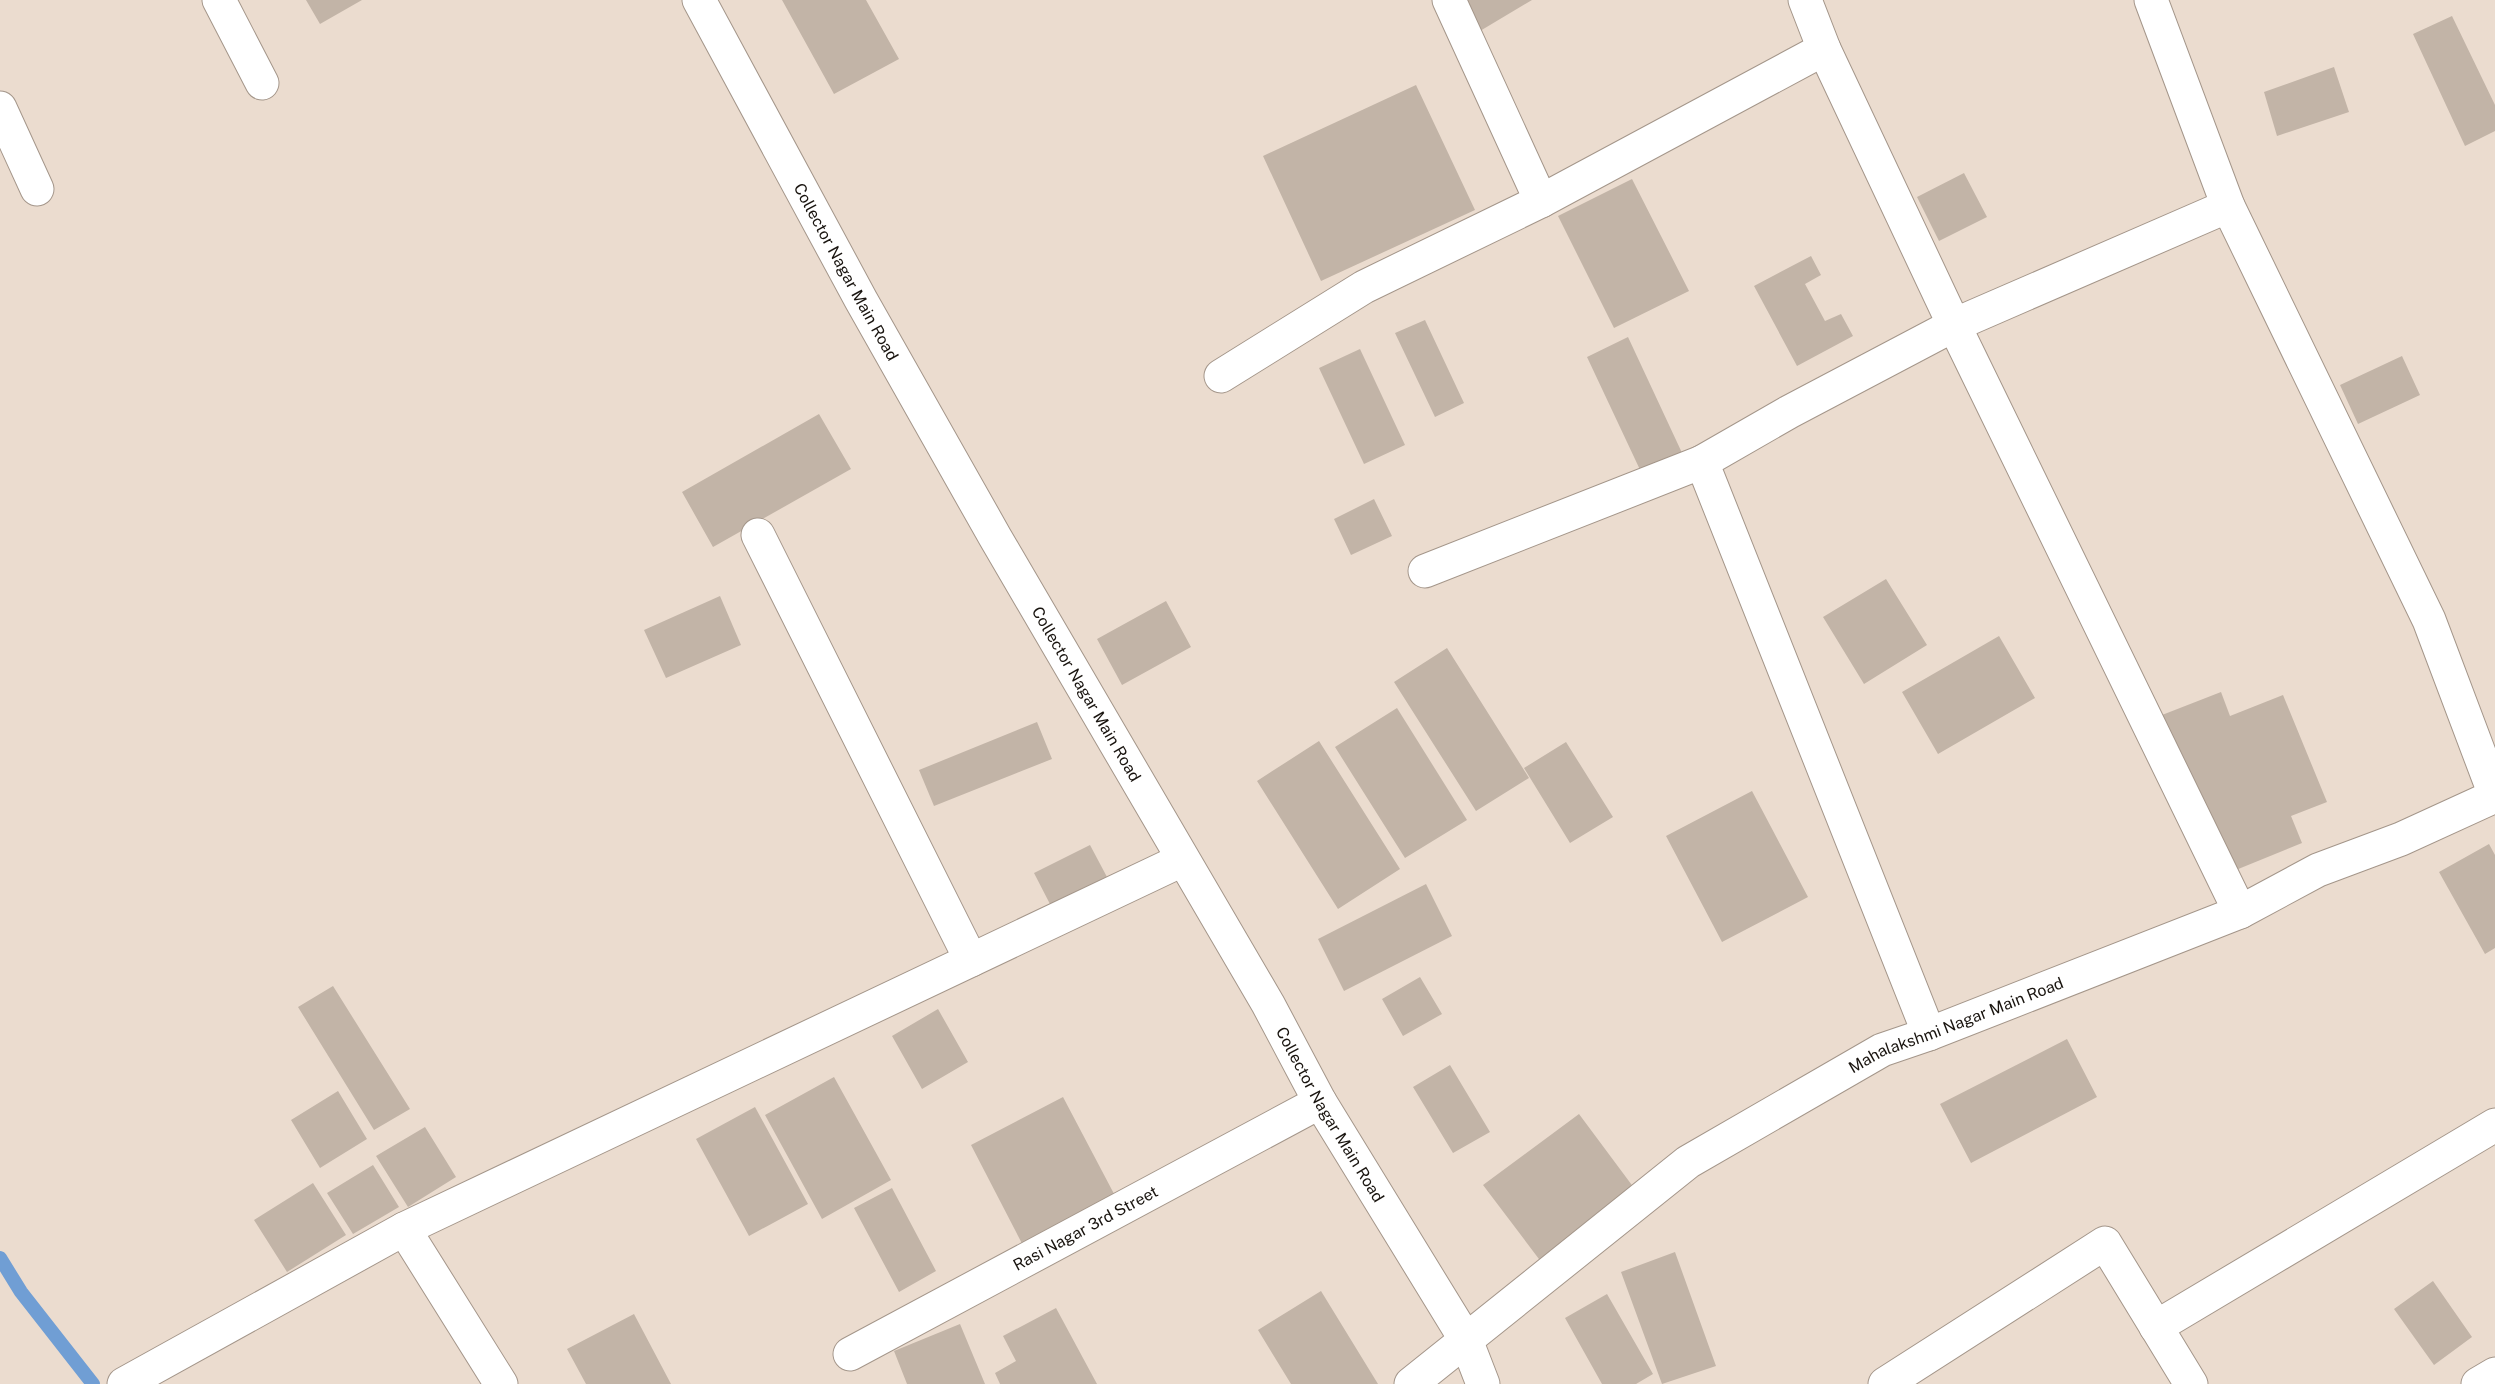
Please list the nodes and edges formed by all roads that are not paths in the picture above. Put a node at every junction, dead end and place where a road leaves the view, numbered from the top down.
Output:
1 (219, 0) edge
2 (699, 0) edge
3 (1449, 0) edge
4 (1805, 0) edge
5 (2151, 0) edge
6 (1824, 49) junction
7 (262, 83) dead end
8 (0, 108) edge
9 (37, 189) dead end
10 (1541, 201) junction
11 (2228, 206) junction
12 (1954, 325) junction
13 (1221, 376) dead end
14 (1702, 462) junction
15 (758, 535) dead end
16 (1425, 571) dead end
17 (2495, 796) edge
18 (1182, 860) junction
19 (2240, 912) junction
20 (971, 960) junction
21 (1929, 1034) junction
22 (1320, 1102) junction
23 (2495, 1125) edge
24 (404, 1229) junction
25 (2156, 1327) junction
26 (1466, 1340) junction
27 (850, 1354) dead end
28 (2495, 1374) edge
29 (124, 1384) edge
30 (501, 1384) edge
31 (1412, 1384) edge
32 (1483, 1384) edge
33 (1885, 1384) edge
34 (2191, 1384) edge
35 (2478, 1384) edge

1 - 7 street
2 - 18 street, Collector Nagar Main Road
3 - 10 street
4 - 6 street
5 - 11 street
6 - 10 street
6 - 12 street
8 - 9 street
10 - 13 street
11 - 12 street
11 - 17 street
12 - 14 street
12 - 19 street
14 - 16 street
14 - 21 street
15 - 20 street
17 - 19 street, Mahalakshmi Nagar Main Road
18 - 20 street
18 - 22 street, Collector Nagar Main Road
19 - 21 street, Mahalakshmi Nagar Main Road
20 - 24 street
21 - 26 street, Mahalakshmi Nagar Main Road
22 - 26 street, Collector Nagar Main Road
22 - 27 street, Rasi Nagar 3rd Street
23 - 25 street
24 - 29 street
24 - 30 street
25 - 33 street
25 - 34 street
26 - 31 street, Mahalakshmi Nagar Main Road
26 - 32 street, Collector Nagar Main Road
28 - 35 street

